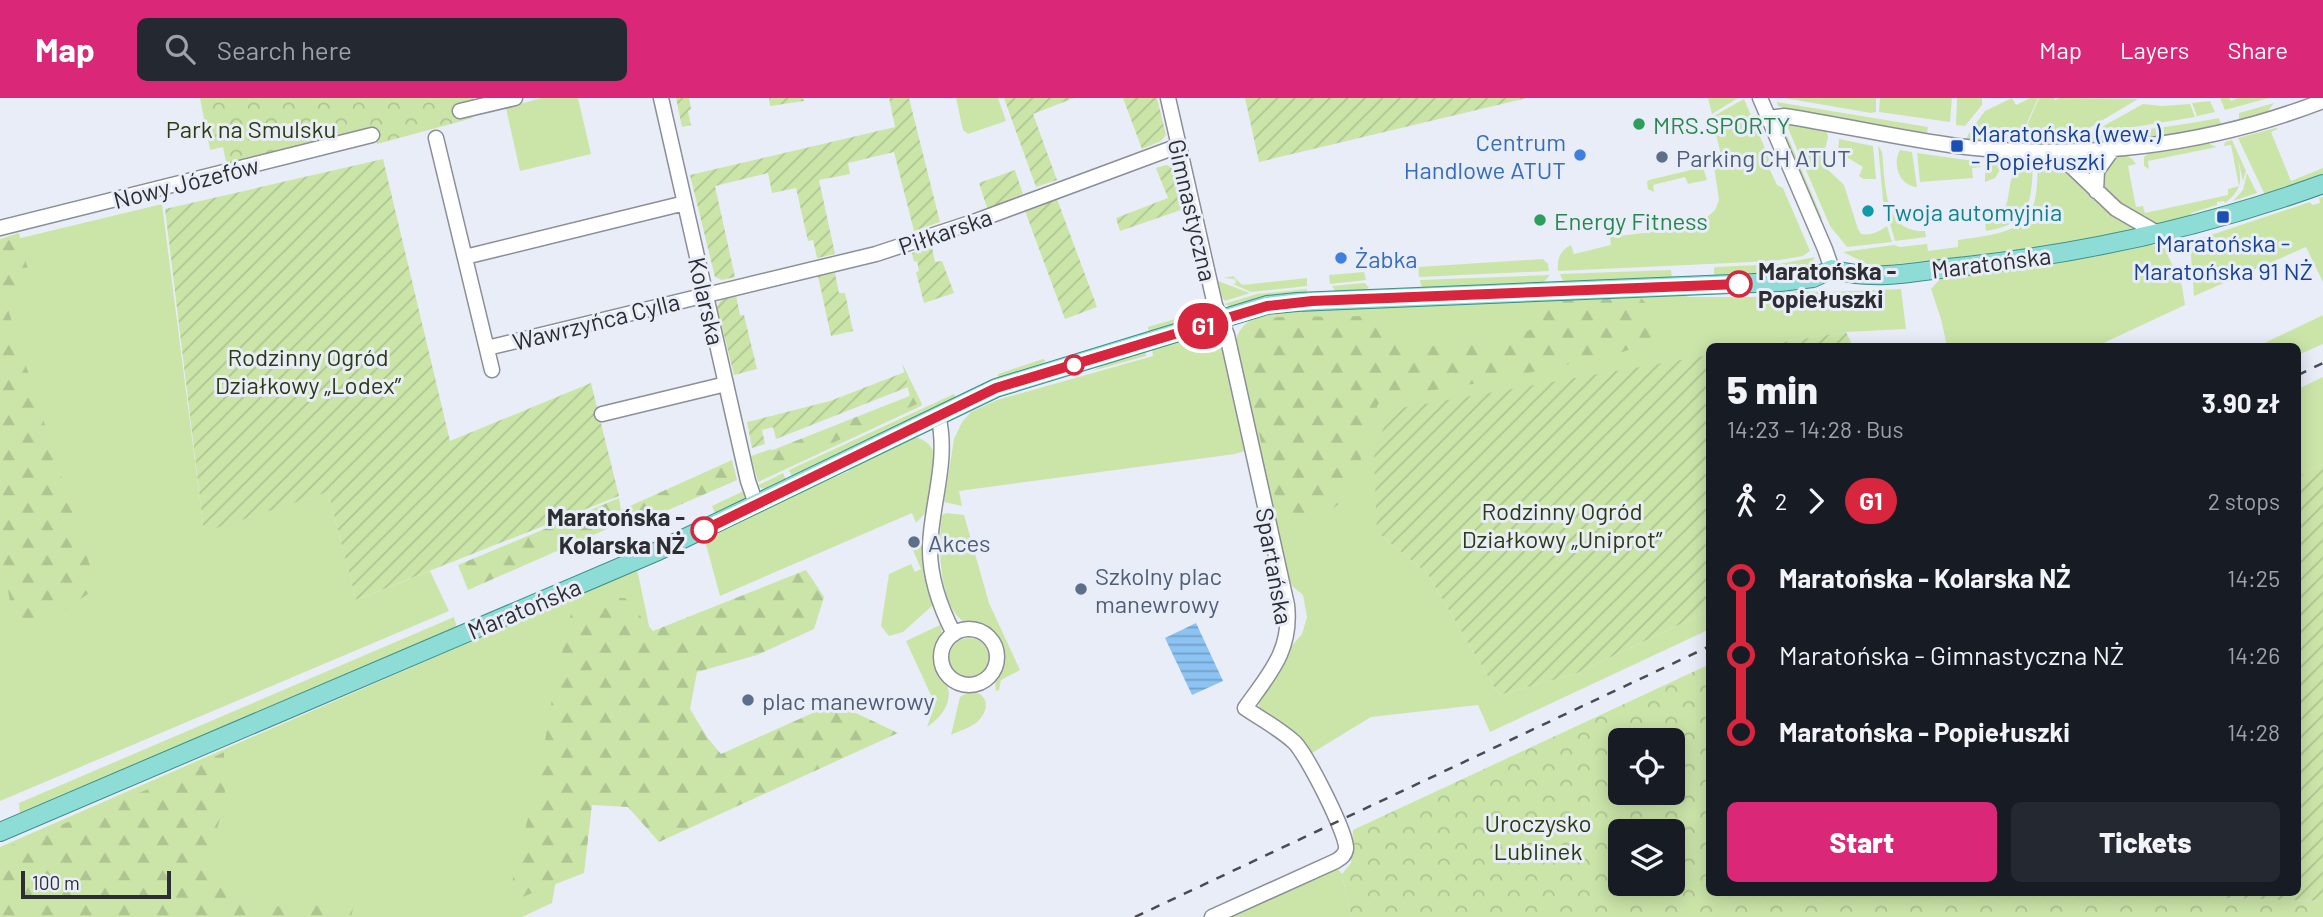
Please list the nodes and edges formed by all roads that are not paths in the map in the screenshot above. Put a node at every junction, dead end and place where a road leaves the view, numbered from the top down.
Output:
1 (515, 98) edge
2 (661, 98) edge
3 (1168, 98) edge
4 (1760, 98) edge
5 (2323, 101) edge
6 (460, 111) dead end
7 (1768, 118) junction
8 (372, 135) dead end
9 (436, 138) dead end
10 (1178, 146) junction
11 (2112, 150) junction
12 (2049, 151) junction
13 (2323, 184) edge
14 (2096, 191) junction
15 (685, 203) junction
16 (0, 228) edge
17 (2159, 234) junction
18 (465, 257) junction
19 (1832, 269) junction
20 (706, 295) junction
21 (1224, 328) junction
22 (487, 348) junction
23 (492, 370) dead end
24 (726, 384) junction
25 (602, 414) dead end
26 (938, 415) junction
27 (756, 504) junction
28 (954, 634) dead end
29 (0, 832) edge
30 (1212, 917) edge

1 - 6 street
2 - 15 street, Kolarska
3 - 10 street, Gimnastyczna
4 - 7 street
5 - 11 street
7 - 12 street
7 - 19 street
8 - 16 street, Nowy Józefów
9 - 18 street, Wawrzyńca Cylla
10 - 20 street, Piłkarska
10 - 21 street, Gimnastyczna
11 - 12 street
11 - 14 street
12 - 14 street
13 - 17 main road, Maratońska
14 - 17 street
15 - 18 street
15 - 20 street, Kolarska
17 - 19 main road, Maratońska
18 - 22 street, Wawrzyńca Cylla
19 - 21 main road, Maratońska
20 - 22 street, Wawrzyńca Cylla
20 - 24 street, Kolarska
21 - 26 main road, Maratońska
21 - 30 street, Spartańska
22 - 23 street, Wawrzyńca Cylla
24 - 25 street
24 - 27 street, Kolarska
26 - 27 main road, Maratońska
26 - 28 street
27 - 29 main road, Maratońska

